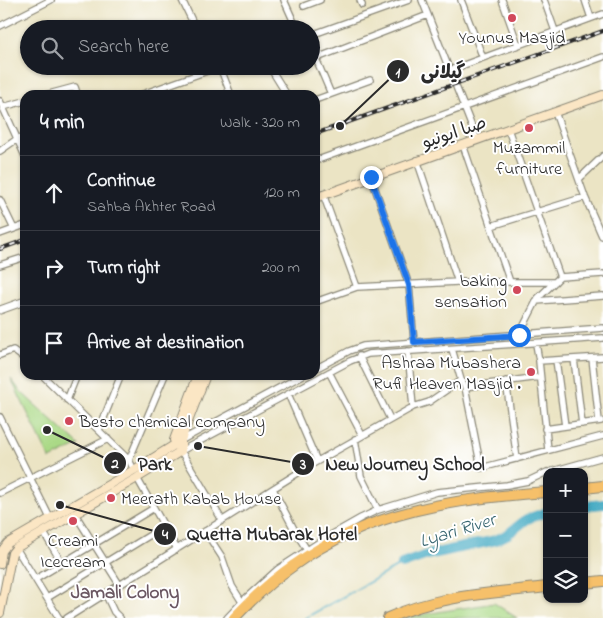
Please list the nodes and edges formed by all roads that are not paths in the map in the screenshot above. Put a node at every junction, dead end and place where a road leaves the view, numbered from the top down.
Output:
1 (51, 0) edge
2 (182, 0) edge
3 (284, 0) edge
4 (320, 0) edge
5 (409, 0) edge
6 (422, 0) edge
7 (461, 0) edge
8 (502, 0) edge
9 (544, 0) edge
10 (584, 0) edge
11 (304, 6) dead end
12 (603, 14) edge
13 (428, 15) junction
14 (591, 18) junction
15 (192, 20) edge
16 (293, 20) edge
17 (0, 26) edge
18 (555, 31) junction
19 (320, 32) edge
20 (518, 45) junction
21 (320, 57) edge
22 (603, 57) edge
23 (483, 58) junction
24 (320, 66) edge
25 (450, 70) junction
26 (196, 75) edge
27 (222, 75) edge
28 (274, 75) edge
29 (370, 80) dead end
30 (64, 90) edge
31 (76, 90) edge
32 (154, 90) edge
33 (229, 90) edge
34 (283, 90) edge
35 (331, 94) junction
36 (602, 97) edge
37 (320, 98) edge
38 (0, 100) edge
39 (20, 102) edge
40 (3, 107) junction
41 (464, 107) junction
42 (556, 112) junction
43 (508, 129) junction
44 (20, 138) edge
45 (17, 139) junction
46 (477, 140) junction
47 (20, 145) edge
48 (463, 145) junction
49 (0, 151) edge
50 (603, 156) edge
51 (320, 159) edge
52 (417, 160) junction
53 (371, 177) junction
54 (580, 178) junction
55 (323, 194) junction
56 (320, 196) edge
57 (586, 197) junction
58 (0, 200) edge
59 (538, 211) junction
60 (492, 226) junction
61 (20, 227) edge
62 (14, 229) junction
63 (0, 234) edge
64 (603, 236) edge
65 (20, 259) edge
66 (0, 265) edge
67 (603, 274) edge
68 (560, 277) junction
69 (458, 282) junction
70 (510, 282) junction
71 (555, 282) junction
72 (409, 285) junction
73 (357, 287) junction
74 (603, 296) edge
75 (320, 300) edge
76 (536, 301) junction
77 (20, 303) edge
78 (0, 310) edge
79 (603, 328) edge
80 (519, 335) junction
81 (603, 338) edge
82 (414, 342) junction
83 (536, 344) junction
84 (452, 349) junction
85 (408, 351) junction
86 (0, 355) edge
87 (20, 355) edge
88 (360, 356) junction
89 (603, 357) edge
90 (592, 358) junction
91 (574, 359) junction
92 (556, 360) junction
93 (539, 361) junction
94 (320, 366) edge
95 (329, 372) junction
96 (320, 377) edge
97 (540, 377) junction
98 (47, 380) edge
99 (75, 380) edge
100 (119, 380) edge
101 (163, 380) edge
102 (197, 380) edge
103 (204, 380) edge
104 (287, 380) edge
105 (294, 380) edge
106 (314, 380) edge
107 (461, 380) junction
108 (506, 381) junction
109 (288, 383) junction
110 (465, 387) junction
111 (288, 394) junction
112 (67, 400) junction
113 (413, 406) junction
114 (187, 415) junction
115 (0, 417) edge
116 (390, 419) junction
117 (601, 421) edge
118 (582, 424) junction
119 (565, 426) junction
120 (545, 429) junction
121 (99, 430) junction
122 (362, 435) junction
123 (603, 436) edge
124 (108, 439) junction
125 (355, 439) junction
126 (179, 445) junction
127 (548, 450) junction
128 (603, 457) edge
129 (517, 459) junction
130 (130, 460) junction
131 (317, 461) junction
132 (563, 468) edge
133 (136, 474) junction
134 (543, 474) edge
135 (30, 478) junction
136 (603, 486) edge
137 (273, 488) junction
138 (588, 488) edge
139 (543, 492) edge
140 (0, 493) edge
141 (154, 508) junction
142 (378, 510) junction
143 (74, 514) junction
144 (50, 518) junction
145 (222, 520) junction
146 (165, 526) junction
147 (204, 531) junction
148 (44, 533) junction
149 (94, 544) junction
150 (16, 548) junction
151 (177, 548) junction
152 (307, 550) junction
153 (106, 562) junction
154 (62, 563) junction
155 (0, 564) edge
156 (36, 579) junction
157 (603, 581) edge
158 (588, 583) edge
159 (119, 584) junction
160 (543, 587) edge
161 (2, 592) edge
162 (105, 593) junction
163 (47, 598) junction
164 (242, 602) junction
165 (0, 613) edge
166 (59, 618) edge
167 (66, 618) edge
168 (120, 618) edge
169 (227, 618) edge
170 (234, 618) edge
171 (388, 618) edge

1 - 17 street
2 - 15 street
3 - 16 street
4 - 11 street
5 - 19 street
6 - 13 street
7 - 23 street
8 - 20 street
9 - 18 street
10 - 14 street
12 - 14 street
13 - 21 street
13 - 25 street
14 - 18 street
18 - 20 street
20 - 23 street
22 - 41 street
23 - 25 street
24 - 35 street
25 - 41 street
26 - 32 street
27 - 33 street
28 - 34 street
29 - 35 street
30 - 31 street
35 - 37 street
36 - 42 main road, صبا ایونیو
38 - 40 street
39 - 40 street
40 - 45 street
41 - 46 street
41 - 51 street
42 - 43 main road, صبا ایونیو
42 - 54 street
43 - 46 main road, صبا ایونیو
43 - 59 street
44 - 45 street
45 - 47 street
45 - 49 street
46 - 48 main road, صبا ایونیو
48 - 52 main road, صبا ایونیو
48 - 60 street
50 - 54 street
52 - 53 main road, صبا ایونیو
52 - 69 street
53 - 55 main road, صبا ایونیو
53 - 72 street
54 - 57 street
55 - 56 main road, صبا ایونیو
55 - 73 street
57 - 59 street
57 - 64 street
58 - 62 street
59 - 60 street
59 - 68 street
60 - 70 street
61 - 62 street
62 - 63 street
65 - 66 street
67 - 68 street
68 - 71 street
69 - 70 street
69 - 72 street
70 - 71 street
71 - 76 street
72 - 73 street
72 - 82 street
73 - 75 street
74 - 76 street
76 - 80 street
77 - 78 street
79 - 80 street
80 - 82 street
81 - 83 street
82 - 94 street
83 - 84 street
83 - 93 street
84 - 85 street
84 - 107 street
85 - 88 street
85 - 113 street
86 - 87 street
88 - 95 street
88 - 116 street
89 - 90 street
90 - 91 street
90 - 117 street
91 - 92 street
91 - 118 street
92 - 93 street
92 - 119 street
93 - 97 street
95 - 96 street
95 - 122 street
97 - 108 street
97 - 120 street
98 - 112 street
99 - 112 street
100 - 121 street
101 - 130 street
102 - 114 main road
103 - 114 main road
104 - 109 street
105 - 109 street
106 - 111 street
107 - 110 street
107 - 113 street
108 - 110 street
108 - 129 street
109 - 126 street
110 - 129 street
111 - 126 street
111 - 131 street
112 - 121 street
113 - 116 street
114 - 126 main road
115 - 135 street
116 - 122 street
117 - 118 street
118 - 119 street
119 - 120 street
120 - 127 street
121 - 124 street
122 - 125 street
123 - 127 street
124 - 130 street
124 - 135 street
125 - 131 street
125 - 142 street
126 - 133 main road
126 - 145 street
127 - 129 street
128 - 132 street
130 - 133 street
131 - 137 street
133 - 141 street
133 - 143 main road
133 - 144 main road
134 - 142 street
135 - 140 street
135 - 144 street
136 - 138 highway
137 - 145 street
137 - 152 street
139 - 170 highway
141 - 146 street
141 - 149 street
142 - 152 street
143 - 148 main road
143 - 149 street
144 - 155 main road
145 - 147 street
146 - 151 street
146 - 153 street
147 - 151 street
147 - 164 street
148 - 150 main road
148 - 154 street
149 - 153 street
149 - 154 street
150 - 156 street
150 - 161 main road
151 - 159 street
152 - 164 street
153 - 159 street
153 - 163 street
154 - 156 street
156 - 163 street
157 - 158 highway
159 - 162 street
160 - 171 highway
161 - 165 main road
162 - 167 street
162 - 168 street
163 - 166 street
164 - 169 street

